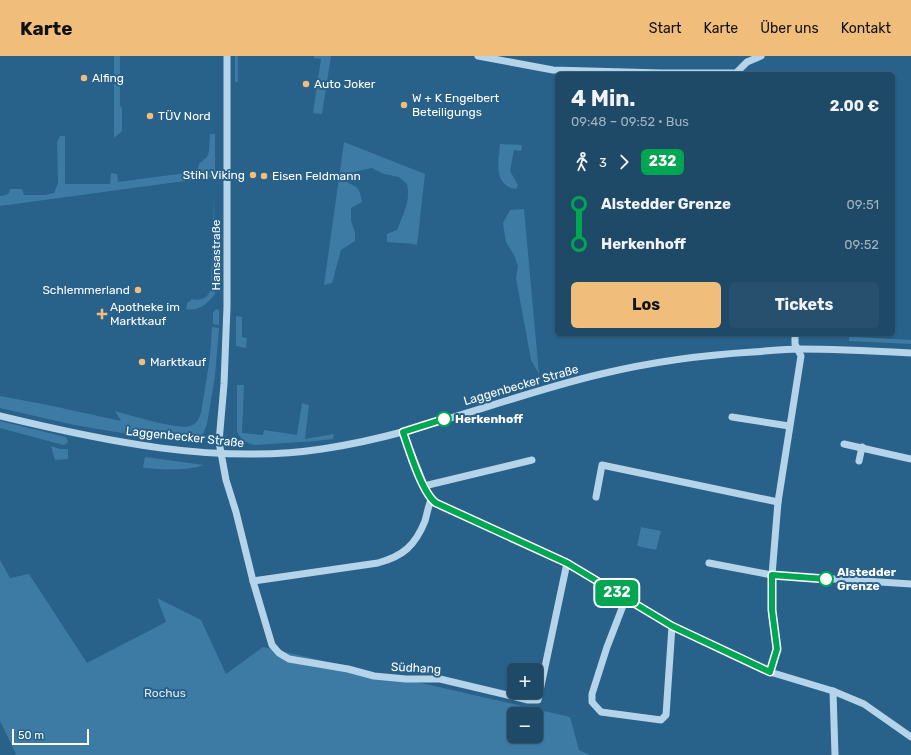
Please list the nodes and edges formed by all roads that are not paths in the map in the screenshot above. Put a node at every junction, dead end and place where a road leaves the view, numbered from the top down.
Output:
1 (227, 56) edge
2 (478, 56) edge
3 (761, 56) edge
4 (747, 59) edge
5 (626, 72) edge
6 (737, 72) edge
7 (795, 336) edge
8 (798, 349) junction
9 (911, 353) edge
10 (0, 416) edge
11 (732, 417) dead end
12 (789, 426) junction
13 (403, 432) junction
14 (844, 444) dead end
15 (862, 447) junction
16 (221, 453) junction
17 (911, 458) edge
18 (532, 460) dead end
19 (859, 461) dead end
20 (424, 486) junction
21 (596, 497) dead end
22 (431, 500) junction
23 (778, 502) junction
24 (567, 563) junction
25 (709, 563) dead end
26 (772, 575) junction
27 (253, 581) junction
28 (911, 584) edge
29 (626, 598) junction
30 (672, 626) junction
31 (770, 672) junction
32 (833, 691) junction
33 (911, 736) edge
34 (835, 755) edge

1 - 16 street, Hansastraße
2 - 5 street
3 - 4 street
4 - 6 street
7 - 8 street
8 - 9 street, Laggenbecker Straße
8 - 12 street
8 - 13 street, Laggenbecker Straße
10 - 16 street, Laggenbecker Straße
11 - 12 street
12 - 23 street
13 - 16 street, Laggenbecker Straße
13 - 20 street
14 - 15 street
15 - 17 street
15 - 19 street
16 - 27 street, Südhang
18 - 20 street
20 - 22 street
21 - 23 street
22 - 24 street
22 - 27 street
23 - 26 street
24 - 27 street, Südhang
24 - 29 street
25 - 26 street
26 - 28 street
26 - 31 street
29 - 30 street
29 - 30 street
30 - 31 street
31 - 32 street
32 - 33 street
32 - 34 street

